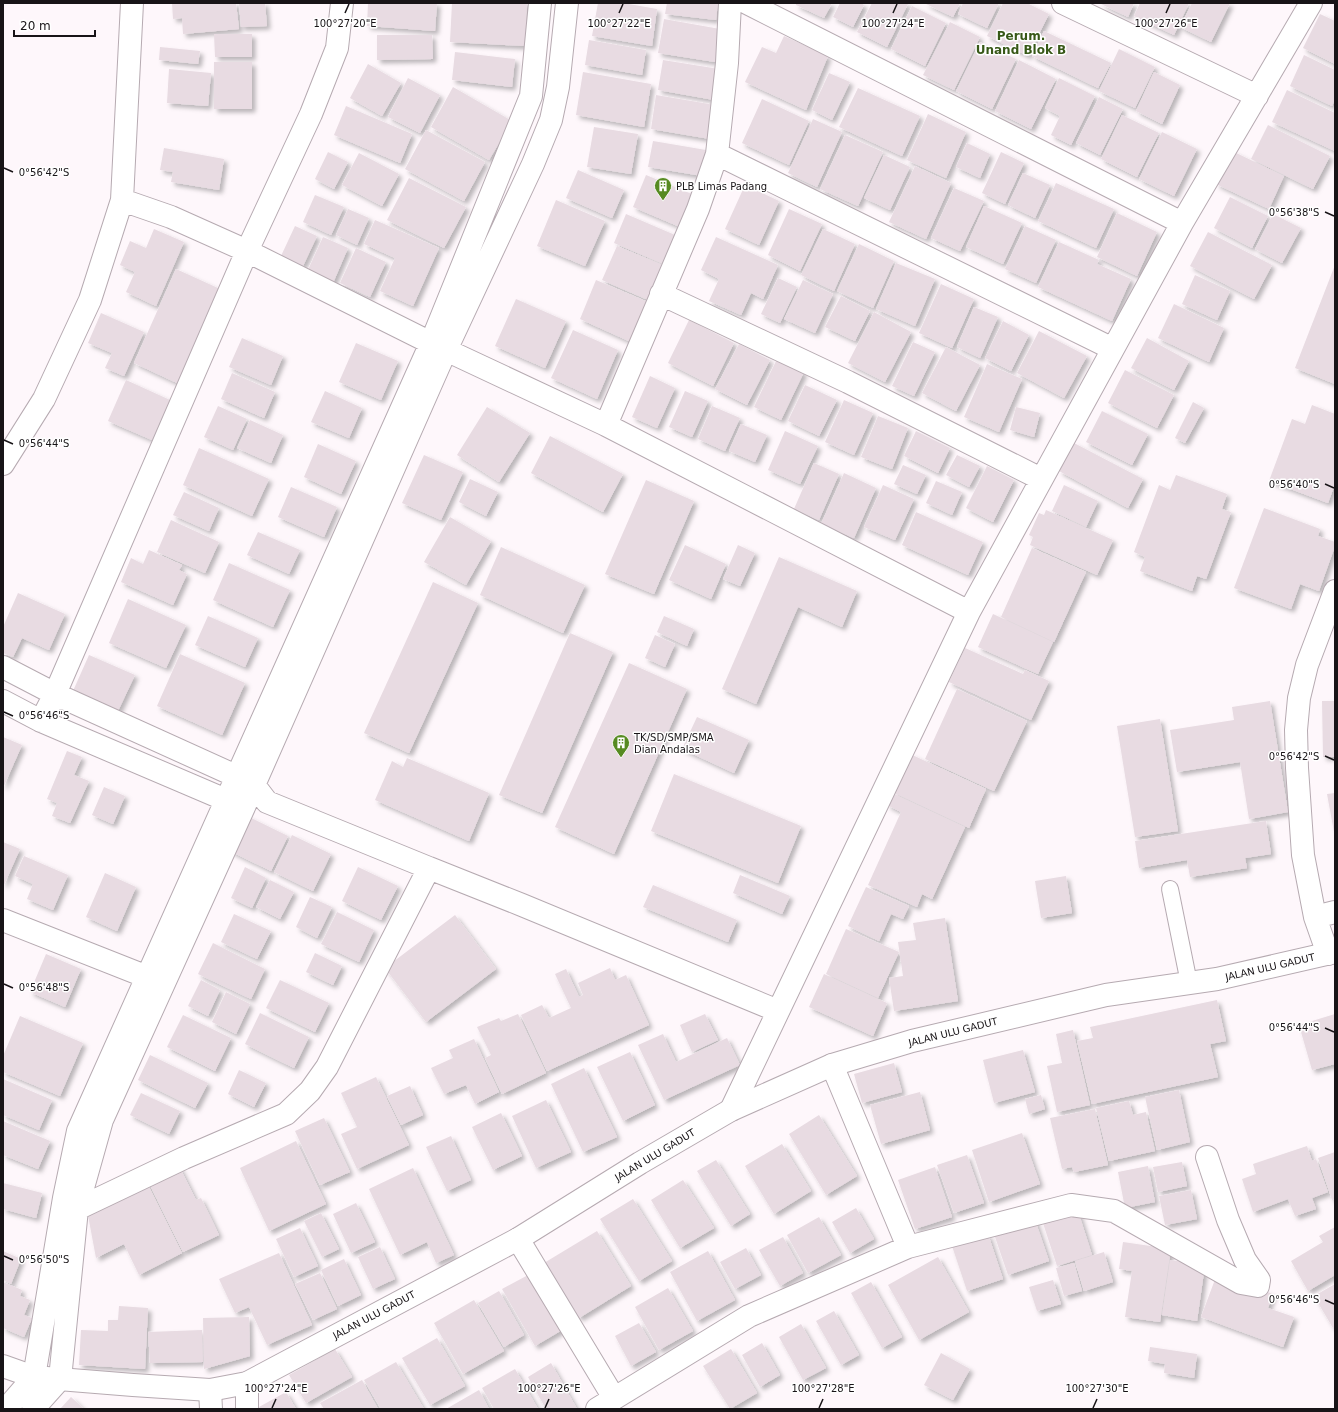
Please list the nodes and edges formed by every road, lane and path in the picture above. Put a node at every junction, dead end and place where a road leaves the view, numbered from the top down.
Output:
1 (132, 3) edge
2 (342, 3) edge
3 (540, 3) edge
4 (567, 3) edge
5 (730, 3) edge
6 (747, 3) edge
7 (1063, 3) edge
8 (1311, 3) edge
9 (1257, 96) junction
10 (717, 154) junction
11 (122, 200) junction
12 (1182, 223) junction
13 (247, 251) junction
14 (661, 294) junction
15 (439, 346) junction
16 (1113, 349) junction
17 (606, 425) junction
18 (3, 464) edge
19 (1041, 479) junction
20 (1335, 591) edge
21 (968, 612) junction
22 (3, 667) edge
23 (55, 694) junction
24 (3, 701) edge
25 (41, 721) junction
26 (245, 781) junction
27 (267, 802) junction
28 (235, 803) junction
29 (428, 868) junction
30 (1170, 889) dead end
31 (1325, 914) edge
32 (3, 920) edge
33 (1331, 953) edge
34 (155, 980) junction
35 (1189, 983) junction
36 (778, 1012) junction
37 (832, 1065) junction
38 (731, 1110) junction
39 (1207, 1157) dead end
40 (70, 1209) junction
41 (518, 1239) junction
42 (908, 1247) junction
43 (3, 1366) edge
44 (34, 1377) junction
45 (60, 1379) junction
46 (247, 1382) junction
47 (210, 1399) edge
48 (606, 1404) edge
49 (6, 1409) edge
50 (33, 1409) edge
51 (247, 1409) edge

1 - 11 street
2 - 13 street
3 - 15 street
4 - 15 street
5 - 10 street
6 - 12 street
7 - 9 street
8 - 9 street
9 - 12 street
10 - 14 street
10 - 16 street
11 - 13 street
11 - 18 street
12 - 16 street
13 - 15 street
13 - 23 street
14 - 17 street
14 - 19 street
15 - 17 street
15 - 26 street
16 - 19 street
17 - 21 street
19 - 21 street
20 - 31 street
21 - 36 street
22 - 23 street
23 - 25 street
23 - 26 street
24 - 25 street
25 - 28 street
26 - 27 street
26 - 28 street
27 - 28 street
27 - 29 street
28 - 34 street
29 - 36 street
29 - 40 street
30 - 35 lane
31 - 33 street
32 - 34 street
33 - 35 street, JALAN ULU GADUT
34 - 40 street
35 - 37 street, JALAN ULU GADUT
36 - 38 street
37 - 38 street, JALAN ULU GADUT
37 - 42 street
38 - 41 street, JALAN ULU GADUT
39 - 42 street
40 - 44 street
40 - 45 street
41 - 46 street, JALAN ULU GADUT
41 - 48 street
42 - 48 street
43 - 44 street, JALAN ULU GADUT
44 - 45 street, JALAN ULU GADUT
44 - 49 street
45 - 47 street, JALAN ULU GADUT
45 - 50 street
46 - 47 street, JALAN ULU GADUT
46 - 51 street

